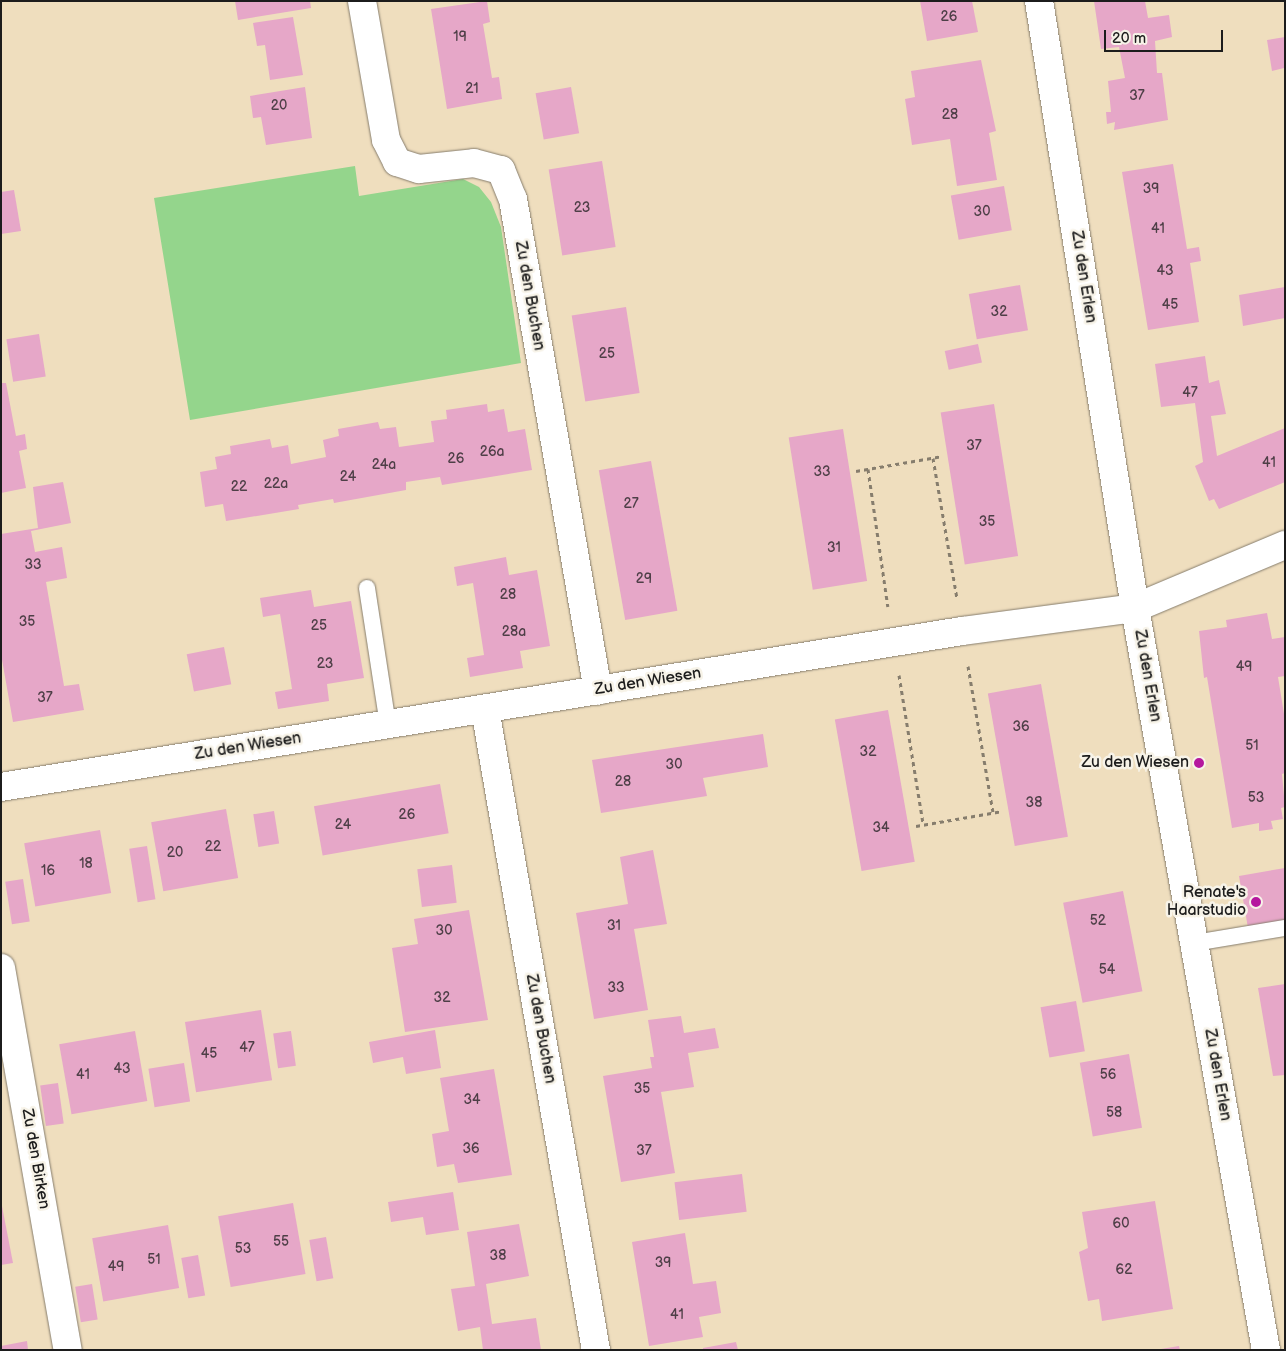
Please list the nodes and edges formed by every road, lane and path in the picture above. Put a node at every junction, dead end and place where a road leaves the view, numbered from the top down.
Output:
1 (362, 1) edge
2 (1039, 1) edge
3 (943, 456) dead end
4 (868, 470) junction
5 (856, 471) dead end
6 (1285, 545) edge
7 (367, 588) dead end
8 (1135, 608) junction
9 (893, 642) junction
10 (598, 691) junction
11 (485, 709) junction
12 (388, 725) junction
13 (1, 787) edge
14 (1003, 811) dead end
15 (923, 824) junction
16 (916, 826) dead end
17 (1285, 928) edge
18 (1194, 943) junction
19 (1, 968) edge
20 (68, 1350) edge
21 (596, 1350) edge
22 (1266, 1350) edge

1 - 10 street, Zu den Buchen
2 - 8 street, Zu den Erlen
3 - 4 path
4 - 5 path
4 - 9 path
6 - 8 street, Zu den Wiesen
7 - 12 lane
8 - 9 street, Zu den Wiesen
8 - 18 street, Zu den Erlen
9 - 10 street, Zu den Wiesen
9 - 15 path
10 - 11 street, Zu den Wiesen
11 - 12 street, Zu den Wiesen
11 - 21 street, Zu den Buchen
12 - 13 street, Zu den Wiesen
14 - 15 path
15 - 16 path
17 - 18 lane
18 - 22 street, Zu den Erlen
19 - 20 street, Zu den Birken

